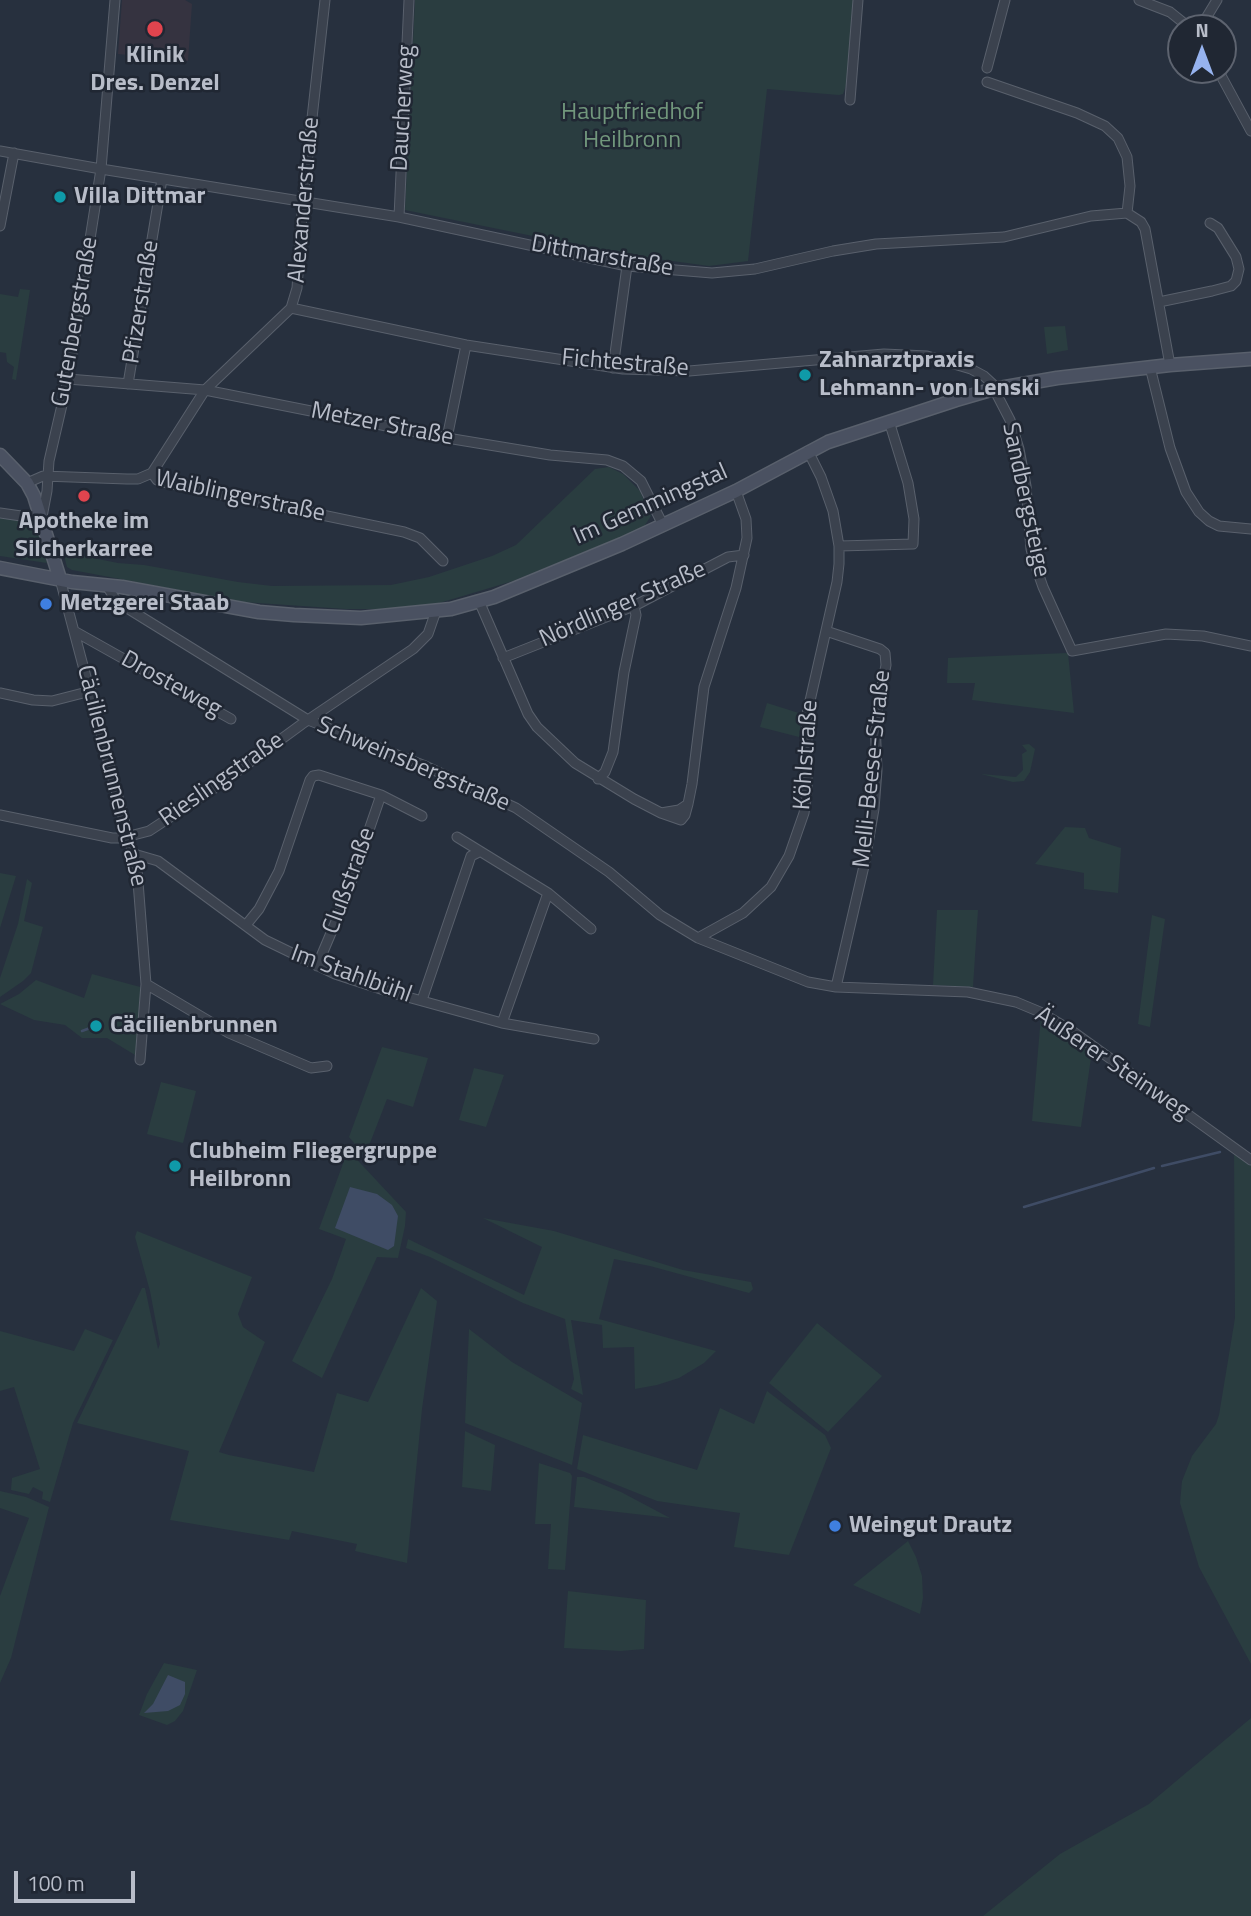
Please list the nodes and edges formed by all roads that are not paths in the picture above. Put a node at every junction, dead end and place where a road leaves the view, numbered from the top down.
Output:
1 (116, 0) edge
2 (325, 0) edge
3 (409, 0) edge
4 (858, 0) edge
5 (1004, 0) edge
6 (1139, 0) edge
7 (1172, 14) edge
8 (987, 68) dead end
9 (987, 82) dead end
10 (1226, 84) edge
11 (849, 100) dead end
12 (1251, 131) edge
13 (0, 150) edge
14 (14, 153) junction
15 (101, 169) junction
16 (162, 179) junction
17 (303, 200) junction
18 (1127, 213) junction
19 (399, 217) junction
20 (1210, 223) dead end
21 (0, 226) edge
22 (627, 267) junction
23 (1159, 302) junction
24 (291, 308) junction
25 (466, 345) junction
26 (1251, 359) edge
27 (1170, 365) junction
28 (1150, 367) junction
29 (613, 368) junction
30 (68, 379) junction
31 (128, 384) junction
32 (995, 389) junction
33 (205, 390) junction
34 (889, 421) junction
35 (447, 438) junction
36 (808, 451) junction
37 (0, 454) edge
38 (152, 473) junction
39 (49, 477) junction
40 (26, 483) junction
41 (736, 491) junction
42 (0, 513) edge
43 (41, 515) junction
44 (663, 525) junction
45 (1251, 529) edge
46 (839, 545) junction
47 (744, 555) junction
48 (443, 561) dead end
49 (0, 568) edge
50 (60, 579) junction
51 (107, 586) junction
52 (479, 601) junction
53 (634, 606) junction
54 (436, 611) junction
55 (75, 631) junction
56 (826, 631) junction
57 (1251, 646) edge
58 (503, 658) junction
59 (91, 691) junction
60 (0, 693) edge
61 (232, 719) dead end
62 (308, 720) junction
63 (598, 779) junction
64 (381, 795) junction
65 (0, 815) edge
66 (422, 816) dead end
67 (128, 836) junction
68 (457, 837) dead end
69 (479, 852) junction
70 (134, 854) junction
71 (548, 892) junction
72 (246, 925) junction
73 (591, 929) dead end
74 (698, 938) junction
75 (317, 966) junction
76 (146, 984) junction
77 (836, 987) junction
78 (422, 1000) junction
79 (502, 1023) junction
80 (594, 1039) dead end
81 (140, 1059) dead end
82 (327, 1066) dead end
83 (1251, 1160) edge

1 - 15 street, Gutenbergstraße
2 - 17 street, Alexanderstraße
3 - 19 street, Daucherweg
4 - 11 street
5 - 8 street
6 - 7 street
9 - 18 street
10 - 12 street
13 - 14 street, Dittmarstraße
14 - 15 street, Dittmarstraße
14 - 21 street
15 - 16 street, Dittmarstraße
15 - 30 street, Gutenbergstraße
16 - 17 street, Dittmarstraße
16 - 31 street, Pfizerstraße
17 - 19 street, Dittmarstraße
17 - 24 street, Alexanderstraße
18 - 22 street, Dittmarstraße
18 - 23 street
19 - 22 street, Dittmarstraße
20 - 23 street
22 - 29 street
23 - 27 street
24 - 25 street, Fichtestraße
24 - 33 street, Alexanderstraße
25 - 29 street, Fichtestraße
25 - 35 street
26 - 27 street, Im Gemmingstal
27 - 28 street, Im Gemmingstal
28 - 32 street, Im Gemmingstal
28 - 45 street
29 - 32 street, Fichtestraße
30 - 31 street, Metzer Straße
30 - 39 street, Gutenbergstraße
31 - 33 street, Metzer Straße
32 - 34 street, Im Gemmingstal
32 - 57 street, Sandbergsteige
33 - 35 street, Metzer Straße
33 - 38 street, Alexanderstraße
34 - 36 street, Im Gemmingstal
34 - 46 street
35 - 44 street, Metzer Straße
36 - 41 street, Im Gemmingstal
36 - 46 street, Köhlstraße
37 - 40 street
38 - 39 street, Waiblingerstraße
38 - 48 street, Waiblingerstraße
39 - 40 street, Waiblingerstraße
39 - 43 street, Gutenbergstraße
40 - 43 street
41 - 44 street, Im Gemmingstal
41 - 47 street
42 - 43 street
43 - 50 street
44 - 52 street, Im Gemmingstal
46 - 56 street, Köhlstraße
47 - 53 street, Nördlinger Straße
47 - 63 street
49 - 50 street, Im Gemmingstal
50 - 51 street, Im Gemmingstal
50 - 55 street, Cäcilienbrunnenstraße
51 - 54 street, Im Gemmingstal
51 - 62 street, Schweinsbergstraße
52 - 54 street, Im Gemmingstal
52 - 58 street
53 - 58 street, Nördlinger Straße
53 - 63 street
54 - 62 street, Rieslingstraße
55 - 59 street, Cäcilienbrunnenstraße
55 - 61 street, Drosteweg
56 - 74 street, Köhlstraße
56 - 77 street, Melli-Beese-Straße
58 - 63 street
59 - 60 street
59 - 67 street, Cäcilienbrunnenstraße
62 - 67 street, Rieslingstraße
62 - 74 street, Schweinsbergstraße
64 - 66 street
64 - 72 street
64 - 75 street, Clußstraße
65 - 67 street
67 - 70 street, Cäcilienbrunnenstraße
68 - 69 street
69 - 71 street
69 - 78 street
70 - 72 street, Im Stahlbühl
70 - 76 street, Cäcilienbrunnenstraße
71 - 73 street
71 - 79 street
72 - 75 street, Im Stahlbühl
74 - 77 street, Schweinsbergstraße
75 - 78 street, Im Stahlbühl
76 - 81 street, Cäcilienbrunnenstraße
76 - 82 street
77 - 83 street, Äußerer Steinweg
78 - 79 street, Im Stahlbühl
79 - 80 street, Im Stahlbühl

